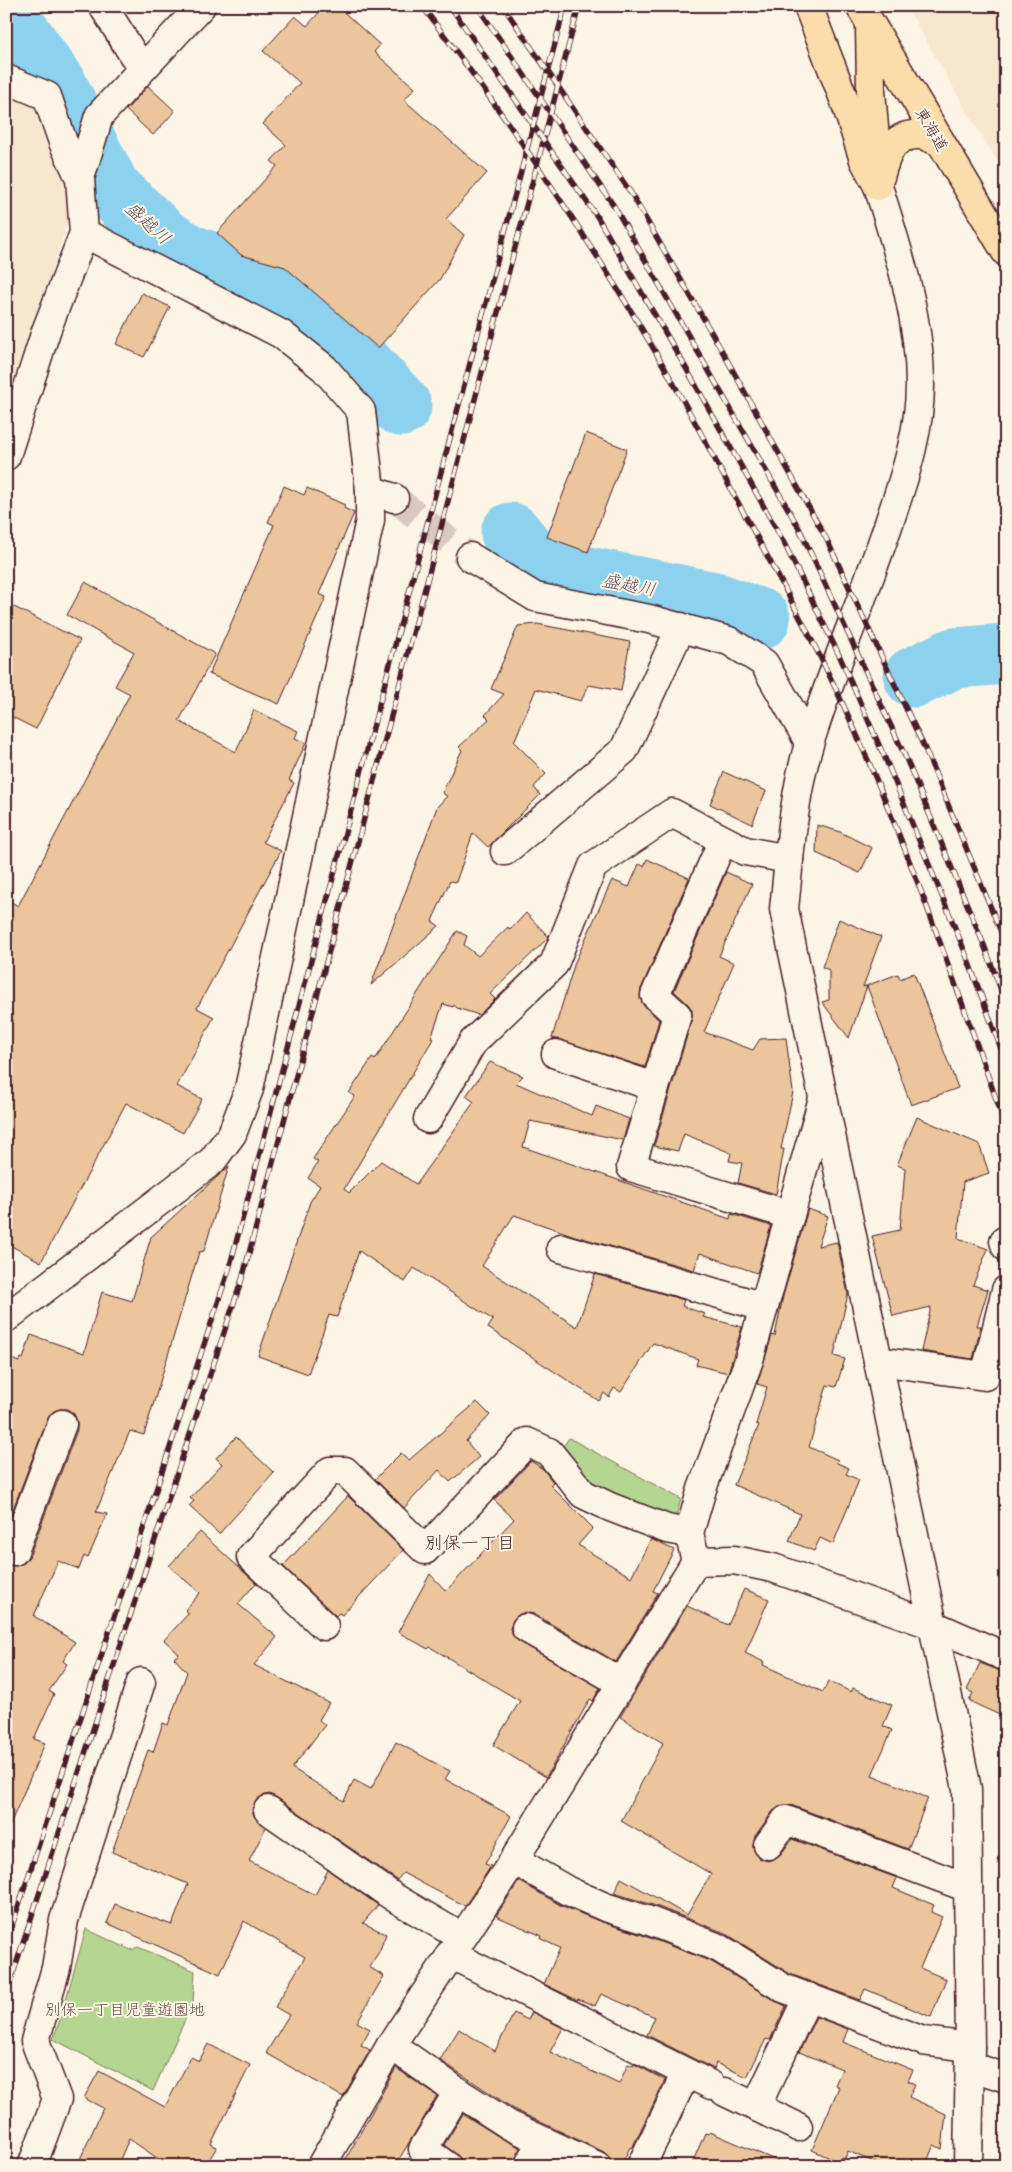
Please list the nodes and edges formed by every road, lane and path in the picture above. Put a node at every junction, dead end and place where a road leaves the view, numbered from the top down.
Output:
1 (103, 6) edge
2 (201, 6) edge
3 (808, 6) edge
4 (865, 15) edge
5 (142, 69) junction
6 (6, 79) edge
7 (940, 142) junction
8 (81, 176) junction
9 (878, 186) junction
10 (84, 233) junction
11 (1006, 252) edge
12 (6, 456) edge
13 (470, 557) tunnel mouth
14 (681, 628) junction
15 (809, 742) junction
16 (723, 840) junction
17 (505, 851) dead end
18 (789, 859) junction
19 (556, 1054) dead end
20 (655, 1087) junction
21 (824, 1098) junction
22 (428, 1119) dead end
23 (790, 1215) junction
24 (570, 1258) dead end
25 (1006, 1290) edge
26 (764, 1307) junction
27 (6, 1318) edge
28 (878, 1362) junction
29 (62, 1424) dead end
30 (689, 1533) junction
31 (6, 1548) edge
32 (696, 1561) junction
33 (934, 1625) junction
34 (324, 1626) dead end
35 (526, 1628) dead end
36 (1006, 1657) edge
37 (141, 1682) dead end
38 (622, 1683) junction
39 (268, 1810) dead end
40 (768, 1845) dead end
41 (514, 1860) junction
42 (968, 1888) junction
43 (456, 1946) junction
44 (808, 1997) junction
45 (391, 2045) junction
46 (970, 2056) junction
47 (686, 2073) junction
48 (1006, 2078) edge
49 (458, 2092) junction
50 (756, 2107) junction
51 (798, 2127) dead end
52 (543, 2142) junction
53 (32, 2166) edge
54 (321, 2166) edge
55 (448, 2166) edge
56 (528, 2166) edge
57 (597, 2166) edge
58 (641, 2166) edge
59 (968, 2166) edge

1 - 5 street
2 - 5 street
3 - 9 highway
4 - 7 highway, 東海道
4 - 9 highway
5 - 8 street
6 - 8 street
7 - 9 highway
7 - 11 highway, 東海道
8 - 10 street
9 - 15 street
10 - 12 street
10 - 27 street
13 - 14 street
14 - 15 street
14 - 17 street
15 - 18 street
16 - 18 street
16 - 20 street
16 - 22 street
18 - 21 street
19 - 20 street
20 - 23 street
21 - 23 street
21 - 28 street
23 - 26 street
24 - 26 street
25 - 28 street
26 - 30 street
28 - 33 street
29 - 31 street
30 - 32 street
30 - 34 street
32 - 33 street
32 - 38 street
33 - 36 street
33 - 42 street
35 - 38 street
37 - 53 street
38 - 41 street
39 - 43 street
40 - 42 street
41 - 43 street
41 - 44 street
42 - 46 street
43 - 45 street
43 - 47 street
44 - 46 street
44 - 50 street
45 - 49 street
45 - 54 street
46 - 48 street
46 - 59 street
47 - 50 street
47 - 58 street
49 - 52 street
49 - 55 street
50 - 51 street
52 - 56 street
52 - 57 street

